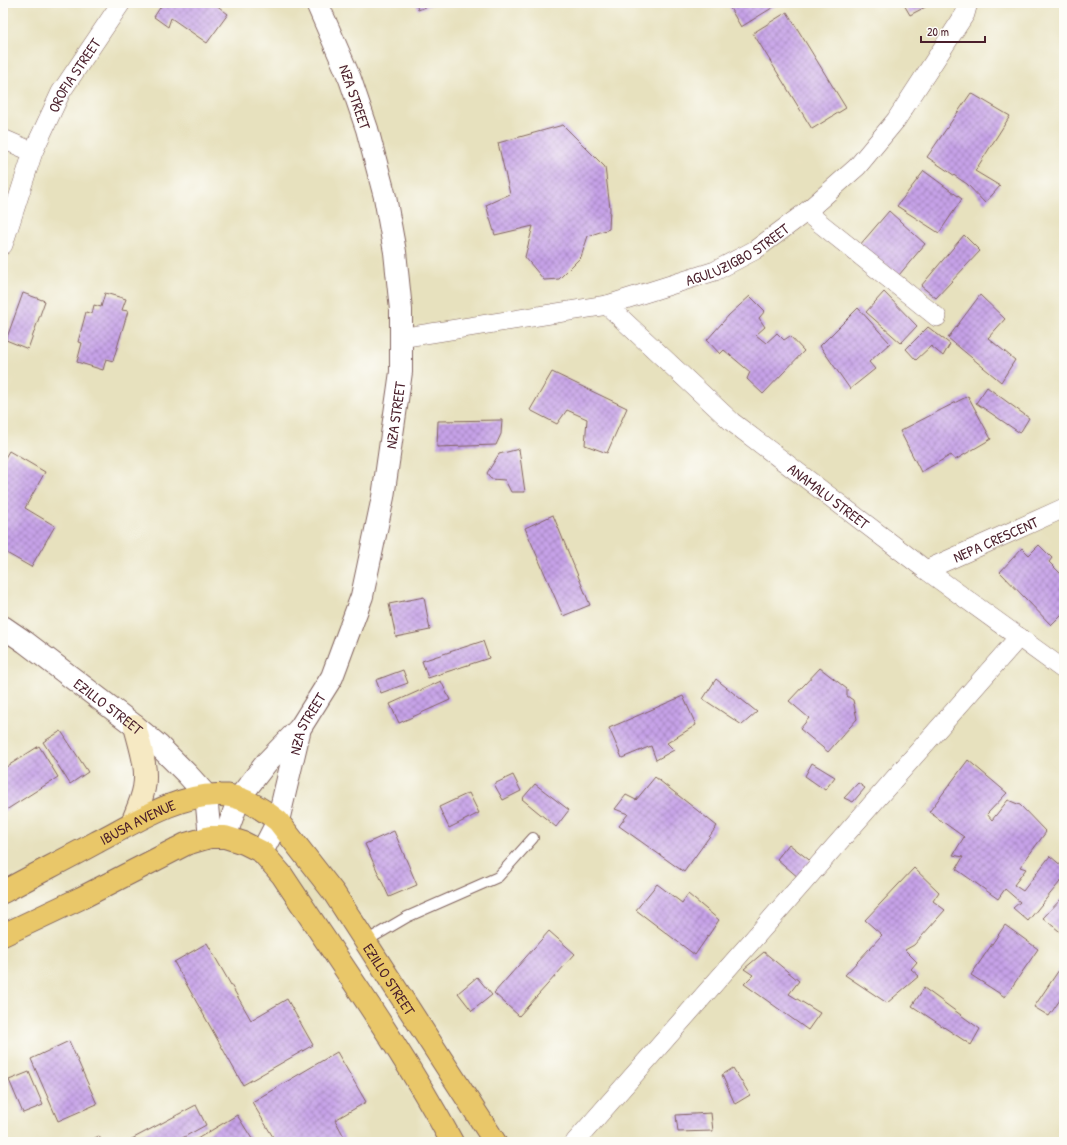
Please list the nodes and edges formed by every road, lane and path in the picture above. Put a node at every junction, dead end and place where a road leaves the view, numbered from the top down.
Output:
1 (122, 3) edge
2 (317, 3) edge
3 (968, 3) edge
4 (3, 139) edge
5 (33, 152) junction
6 (806, 212) junction
7 (3, 245) edge
8 (607, 305) junction
9 (937, 317) dead end
10 (400, 338) junction
11 (1064, 508) edge
12 (926, 570) junction
13 (3, 627) edge
14 (1019, 637) junction
15 (1064, 670) edge
16 (135, 726) junction
17 (300, 728) junction
18 (206, 795) junction
19 (239, 798) junction
20 (278, 821) junction
21 (132, 823) junction
22 (217, 837) junction
23 (533, 838) dead end
24 (262, 852) junction
25 (3, 892) edge
26 (3, 935) edge
27 (366, 941) junction
28 (452, 1142) edge
29 (495, 1142) edge
30 (575, 1142) edge

1 - 5 street, OROFIA STREET
2 - 10 street, NZA STREET
3 - 6 street, AGULUZIGBO STREET
4 - 5 street
5 - 7 street, OROFIA STREET
6 - 8 street, AGULUZIGBO STREET
6 - 9 street
8 - 10 street, AGULUZIGBO STREET
8 - 12 street, ANAMALU STREET
10 - 17 street, NZA STREET
11 - 12 street, NEPA CRESCENT
12 - 14 street, ANAMALU STREET
13 - 16 street, EZILLO STREET
14 - 15 street, ANAMALU STREET
14 - 30 street
16 - 18 street, EZILLO STREET
16 - 21 main road
17 - 19 street
17 - 20 street, NZA STREET
18 - 19 main road, IBUSA AVENUE
18 - 21 main road, IBUSA AVENUE
18 - 22 street
19 - 20 main road, IBUSA AVENUE
19 - 22 street
20 - 24 street, NZA STREET
20 - 27 main road, EZILLO STREET
21 - 25 main road, IBUSA AVENUE
22 - 24 main road
22 - 26 main road
23 - 27 lane
24 - 28 main road
27 - 29 main road, EZILLO STREET

